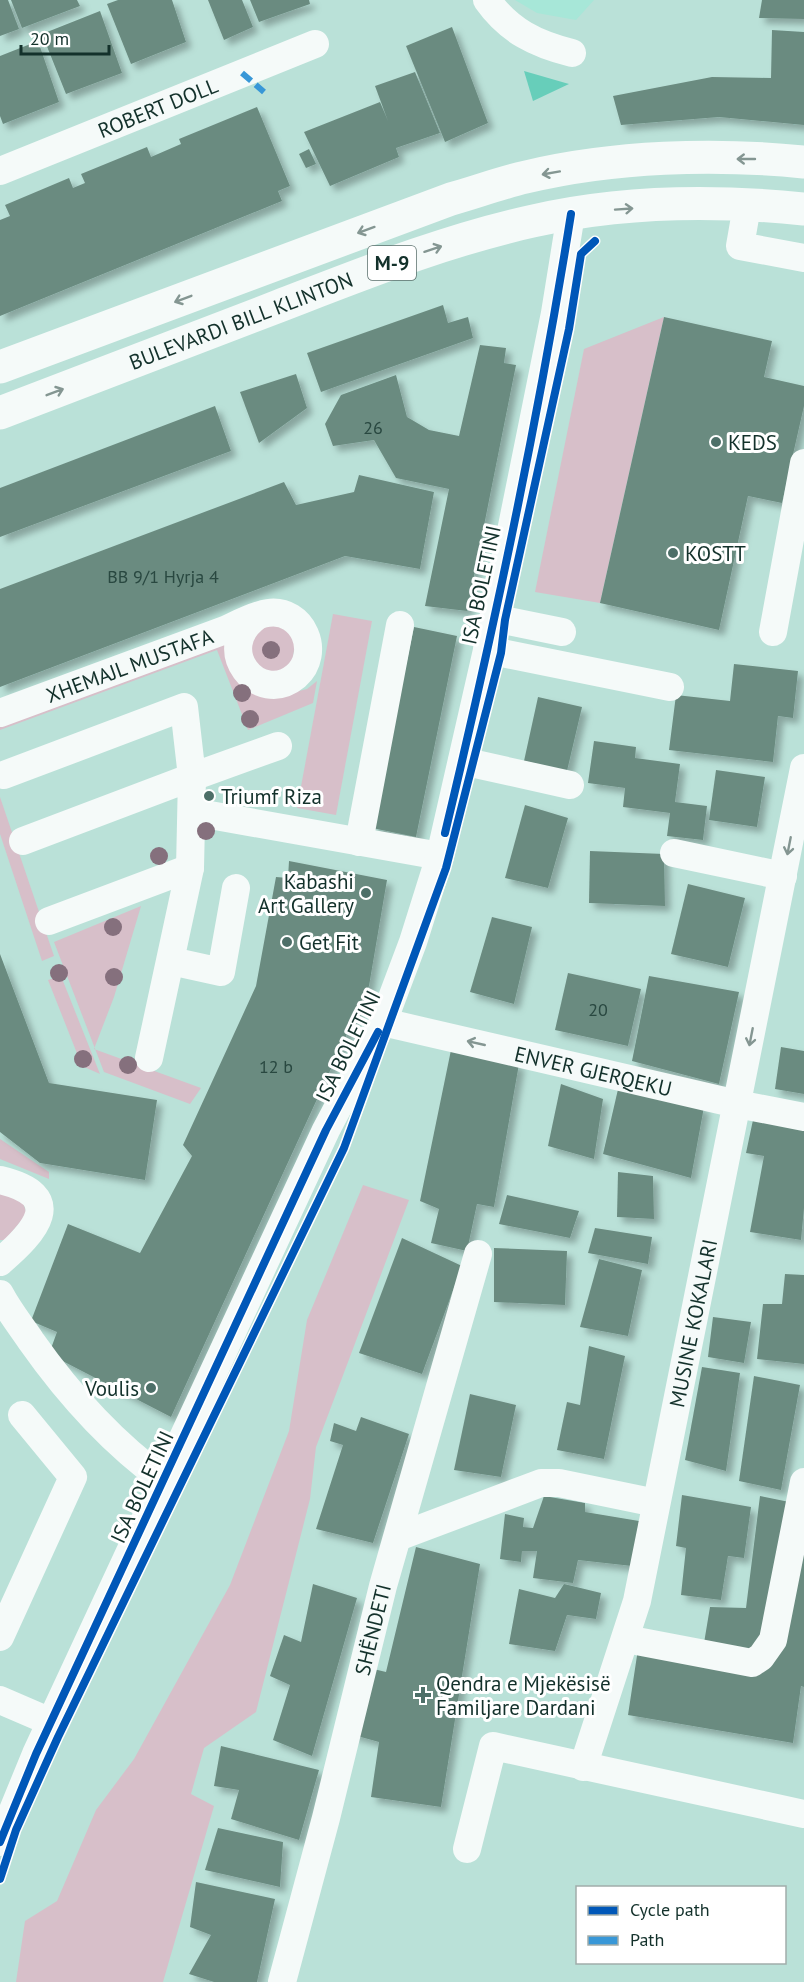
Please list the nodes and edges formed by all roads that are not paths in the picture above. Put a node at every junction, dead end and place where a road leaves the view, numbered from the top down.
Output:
1 (487, 0) edge
2 (315, 44) dead end
3 (572, 53) dead end
4 (804, 162) edge
5 (0, 171) edge
6 (747, 206) junction
7 (804, 209) edge
8 (571, 214) junction
9 (804, 258) edge
10 (0, 367) edge
11 (0, 413) edge
12 (804, 462) edge
13 (257, 616) dead end
14 (493, 618) junction
15 (400, 625) dead end
16 (562, 632) dead end
17 (773, 632) dead end
18 (487, 650) junction
19 (670, 687) dead end
20 (0, 713) edge
21 (278, 746) dead end
22 (462, 761) junction
23 (804, 768) edge
24 (4, 775) dead end
25 (192, 777) junction
26 (570, 785) dead end
27 (193, 812) junction
28 (23, 842) dead end
29 (359, 842) junction
30 (674, 853) dead end
31 (440, 856) junction
32 (190, 868) junction
33 (783, 876) junction
34 (236, 888) dead end
35 (49, 921) dead end
36 (171, 961) junction
37 (383, 1022) junction
38 (149, 1058) dead end
39 (737, 1104) junction
40 (804, 1117) edge
41 (0, 1180) edge
42 (478, 1254) dead end
43 (0, 1262) edge
44 (0, 1294) edge
45 (22, 1414) dead end
46 (165, 1481) junction
47 (804, 1482) edge
48 (656, 1503) junction
49 (398, 1537) junction
50 (0, 1637) edge
51 (627, 1639) junction
52 (0, 1700) edge
53 (51, 1722) junction
54 (583, 1767) junction
55 (804, 1814) edge
56 (0, 1842) edge
57 (466, 1850) dead end
58 (282, 1982) edge

1 - 3 street
2 - 5 street, ROBERT DOLL
4 -> 10 main road, BULEVARDI BILL KLINTON / M-9
6 - 7 main road, BULEVARDI BILL KLINTON / M-9
8 -> 6 main road, BULEVARDI BILL KLINTON / M-9
6 - 9 street
11 -> 8 main road, BULEVARDI BILL KLINTON / M-9
8 - 14 street, ISA BOLETINI
12 - 17 street
13 - 20 street, XHEMAJL MUSTAFA
14 - 16 street, ISA BOLETINI
14 - 18 street, ISA BOLETINI
15 - 29 street
18 - 19 street, ISA BOLETINI
18 - 22 street, ISA BOLETINI
21 - 25 street
22 - 26 street
22 - 31 street, ISA BOLETINI
23 -> 33 street, MUSINE KOKALARI
24 - 25 street
25 - 27 street
25 - 28 street
27 - 29 street
27 - 32 street
29 - 31 street
30 - 33 street
31 - 37 street, ISA BOLETINI
32 - 35 street
32 - 36 street
33 -> 39 street, MUSINE KOKALARI
34 - 36 street
36 - 38 street
39 -> 37 street, ENVER GJERQEKU
37 - 46 street, ISA BOLETINI
39 - 40 street, ENVER GJERQEKU
39 - 48 street, MUSINE KOKALARI
41 - 43 street
42 - 49 street, SHËNDETI
44 - 46 street
45 - 50 street
46 - 53 street, ISA BOLETINI
47 - 51 street
48 - 49 street
48 - 51 street, MUSINE KOKALARI
49 - 58 street, SHËNDETI
51 - 54 street, MUSINE KOKALARI
52 - 53 street
53 - 56 street, ISA BOLETINI
54 - 55 street
54 - 57 street

